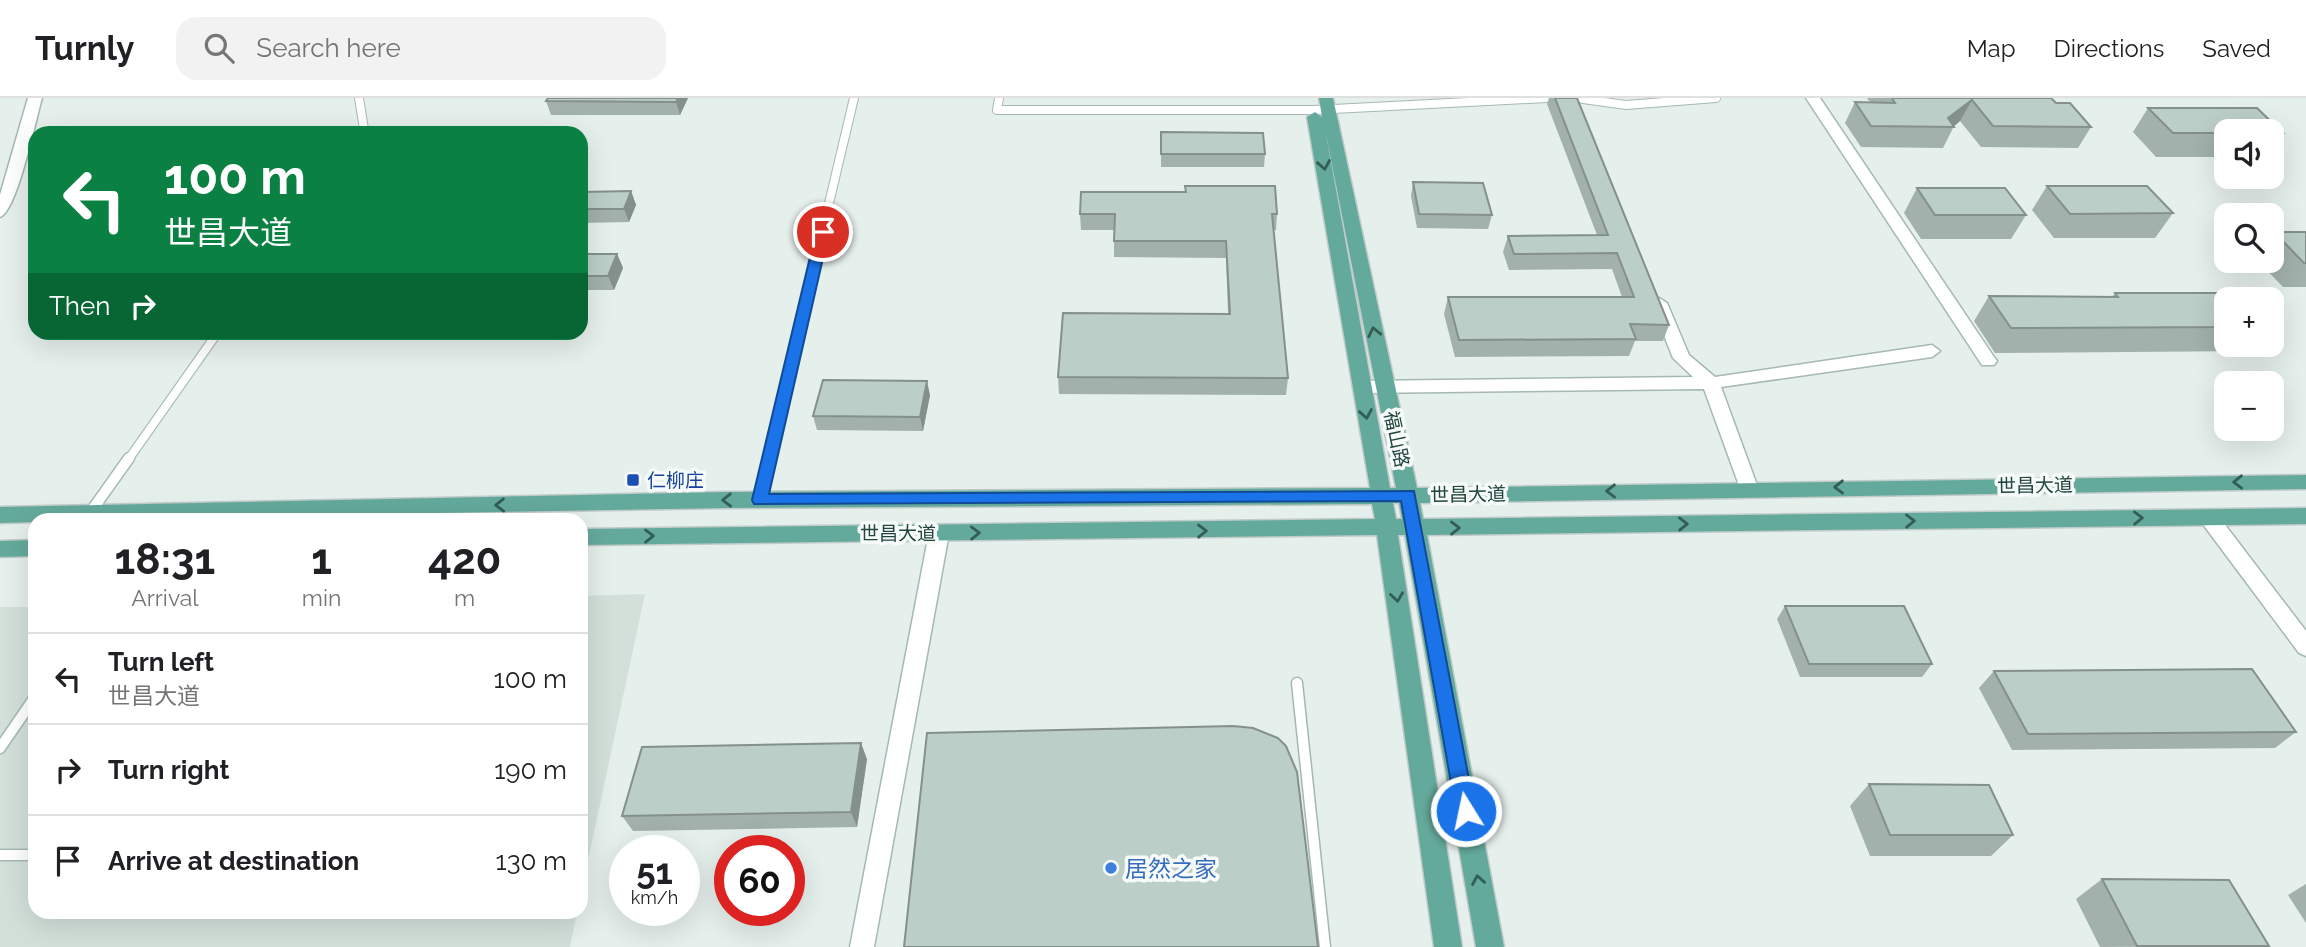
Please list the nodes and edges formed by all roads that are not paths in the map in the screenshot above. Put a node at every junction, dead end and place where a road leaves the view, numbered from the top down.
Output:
1 (35, 98) edge
2 (359, 98) edge
3 (854, 98) edge
4 (999, 98) edge
5 (1546, 98) edge
6 (1716, 98) edge
7 (1813, 98) edge
8 (1576, 102) edge
9 (1320, 104) edge
10 (363, 126) edge
11 (0, 212) edge
12 (1651, 284) edge
13 (212, 340) edge
14 (1932, 351) dead end
15 (1988, 361) dead end
16 (1710, 383) junction
17 (1362, 387) junction
18 (1386, 387) junction
19 (2306, 481) edge
20 (1749, 488) junction
21 (1408, 495) junction
22 (1381, 496) junction
23 (760, 500) junction
24 (90, 513) edge
25 (245, 513) edge
26 (0, 516) edge
27 (28, 516) edge
28 (2306, 516) edge
29 (2208, 518) junction
30 (1387, 529) junction
31 (1415, 529) junction
32 (939, 533) junction
33 (588, 537) edge
34 (0, 548) edge
35 (28, 548) edge
36 (2306, 647) edge
37 (1297, 683) dead end
38 (28, 706) edge
39 (0, 748) edge
40 (0, 855) edge
41 (28, 855) edge
42 (862, 947) edge
43 (1325, 947) edge
44 (1448, 947) edge
45 (1490, 947) edge

1 - 11 street
2 - 10 lane
3 - 23 lane
4 - 9 lane
5 - 9 lane
6 - 8 lane
7 - 15 street
9 -> 17 main road
18 -> 9 main road, 福山路
12 - 16 street
13 - 24 lane
14 - 16 street
16 - 18 street
16 - 20 street
17 - 18 street
17 -> 22 main road
18 - 21 main road, 福山路
19 -> 20 main road, 世昌大道
20 -> 21 main road, 世昌大道
21 - 22 main road, 世昌大道
21 - 31 main road, 福山路
22 - 23 main road, 世昌大道
22 - 30 main road
23 -> 25 main road, 世昌大道
26 - 27 main road, 世昌大道
28 - 29 main road, 世昌大道
31 -> 29 main road, 世昌大道
29 - 36 street
30 - 31 main road, 世昌大道
32 -> 30 main road, 世昌大道
30 -> 44 main road
45 -> 31 main road, 福山路
33 -> 32 main road, 世昌大道
32 - 42 street
34 - 35 main road
37 - 43 lane
38 - 39 lane
40 - 41 lane

